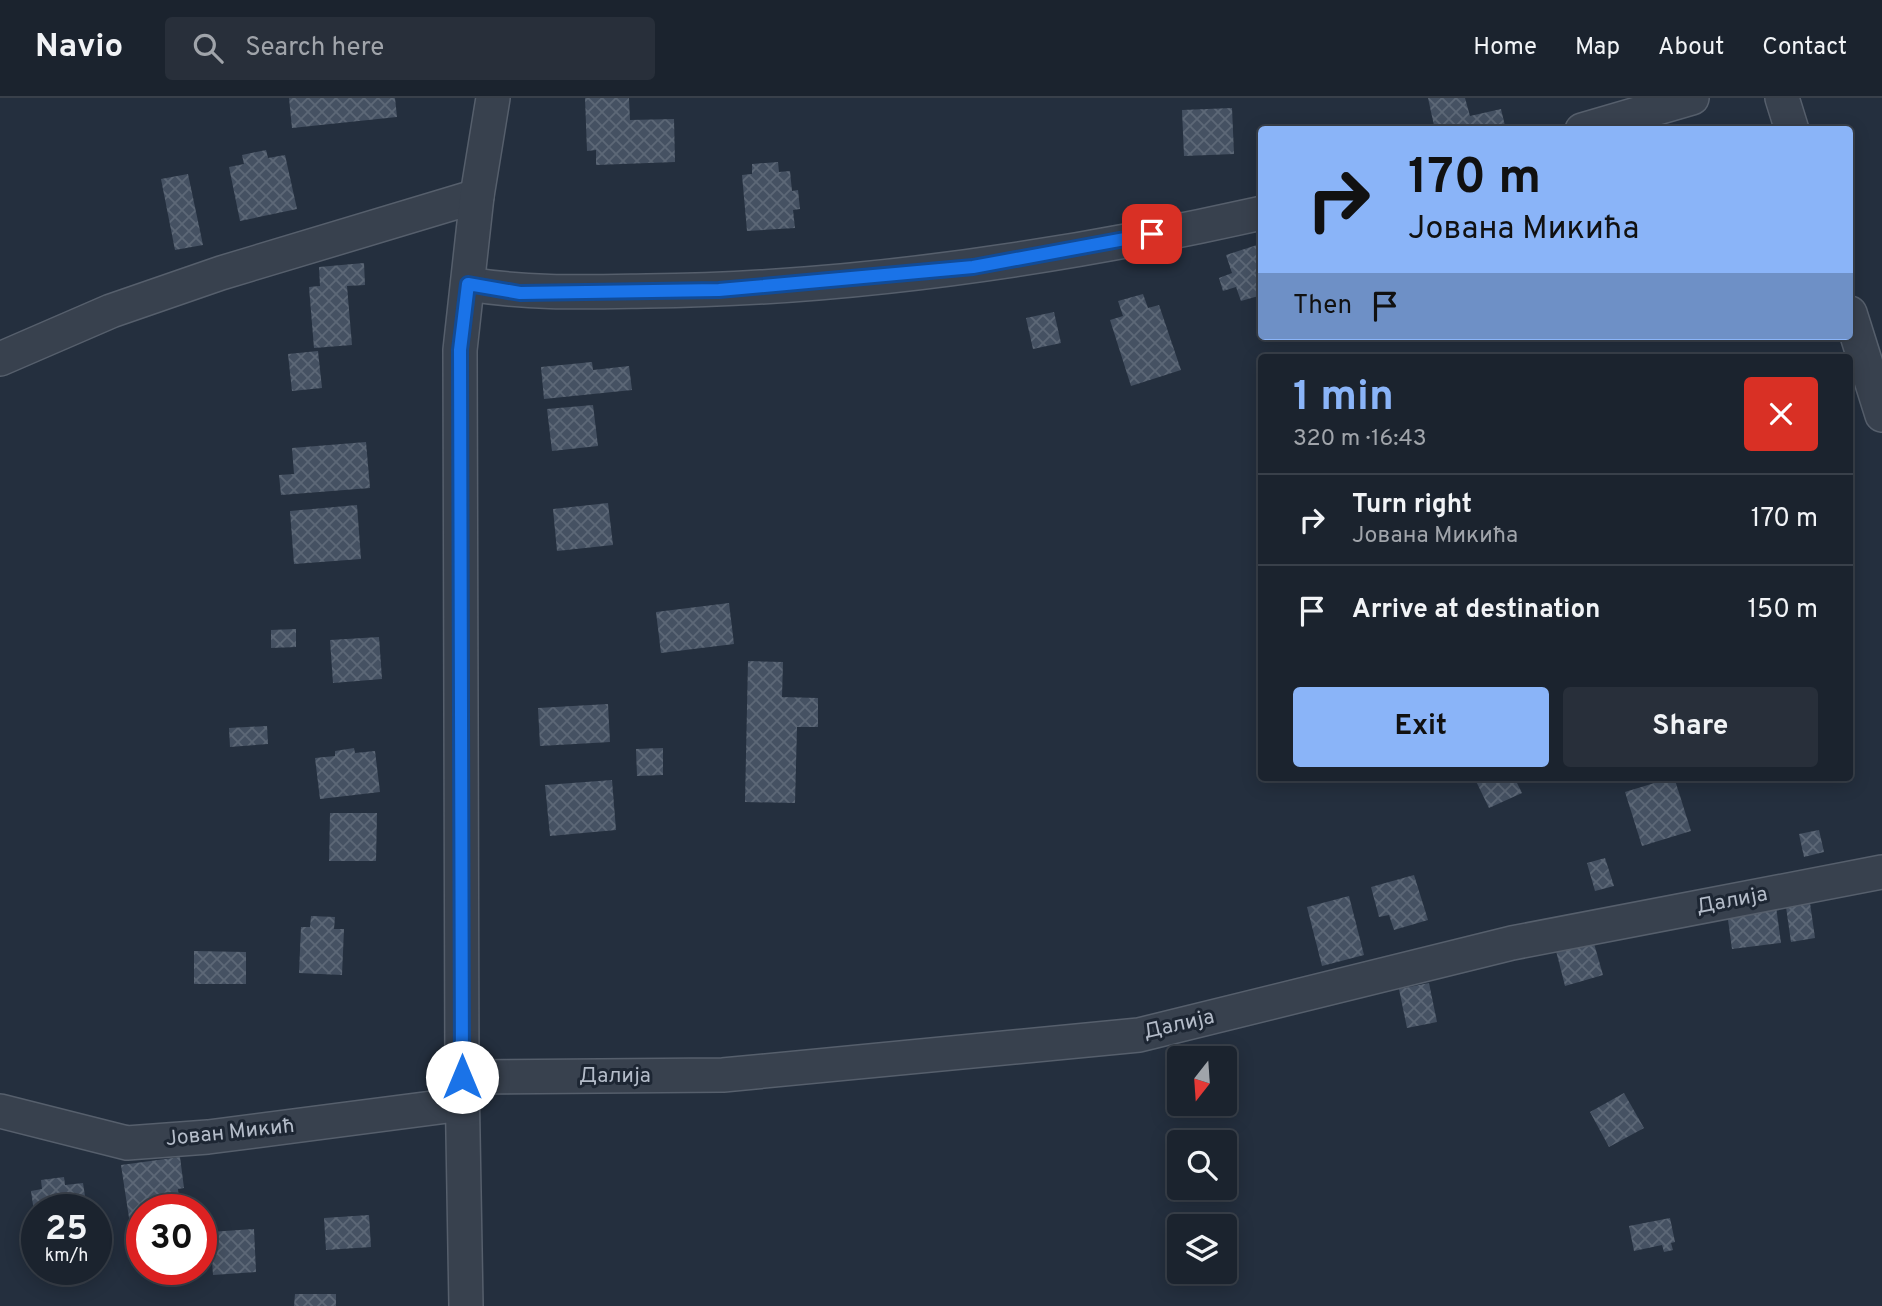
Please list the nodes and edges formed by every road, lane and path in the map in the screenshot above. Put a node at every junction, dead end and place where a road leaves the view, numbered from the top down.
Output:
1 (493, 98) edge
2 (1692, 98) edge
3 (1782, 98) edge
4 (1596, 126) edge
5 (1791, 126) edge
6 (477, 196) junction
7 (1258, 214) edge
8 (468, 284) junction
9 (1853, 323) edge
10 (0, 359) edge
11 (1882, 415) edge
12 (1882, 872) edge
13 (462, 1091) junction
14 (0, 1111) edge
15 (466, 1306) edge

1 - 6 street
2 - 4 street
3 - 5 street
6 - 8 street
6 - 10 street
7 - 8 street
8 - 13 street
9 - 11 street
12 - 13 street, Далија
13 - 14 street, Јован Микић
13 - 15 street

